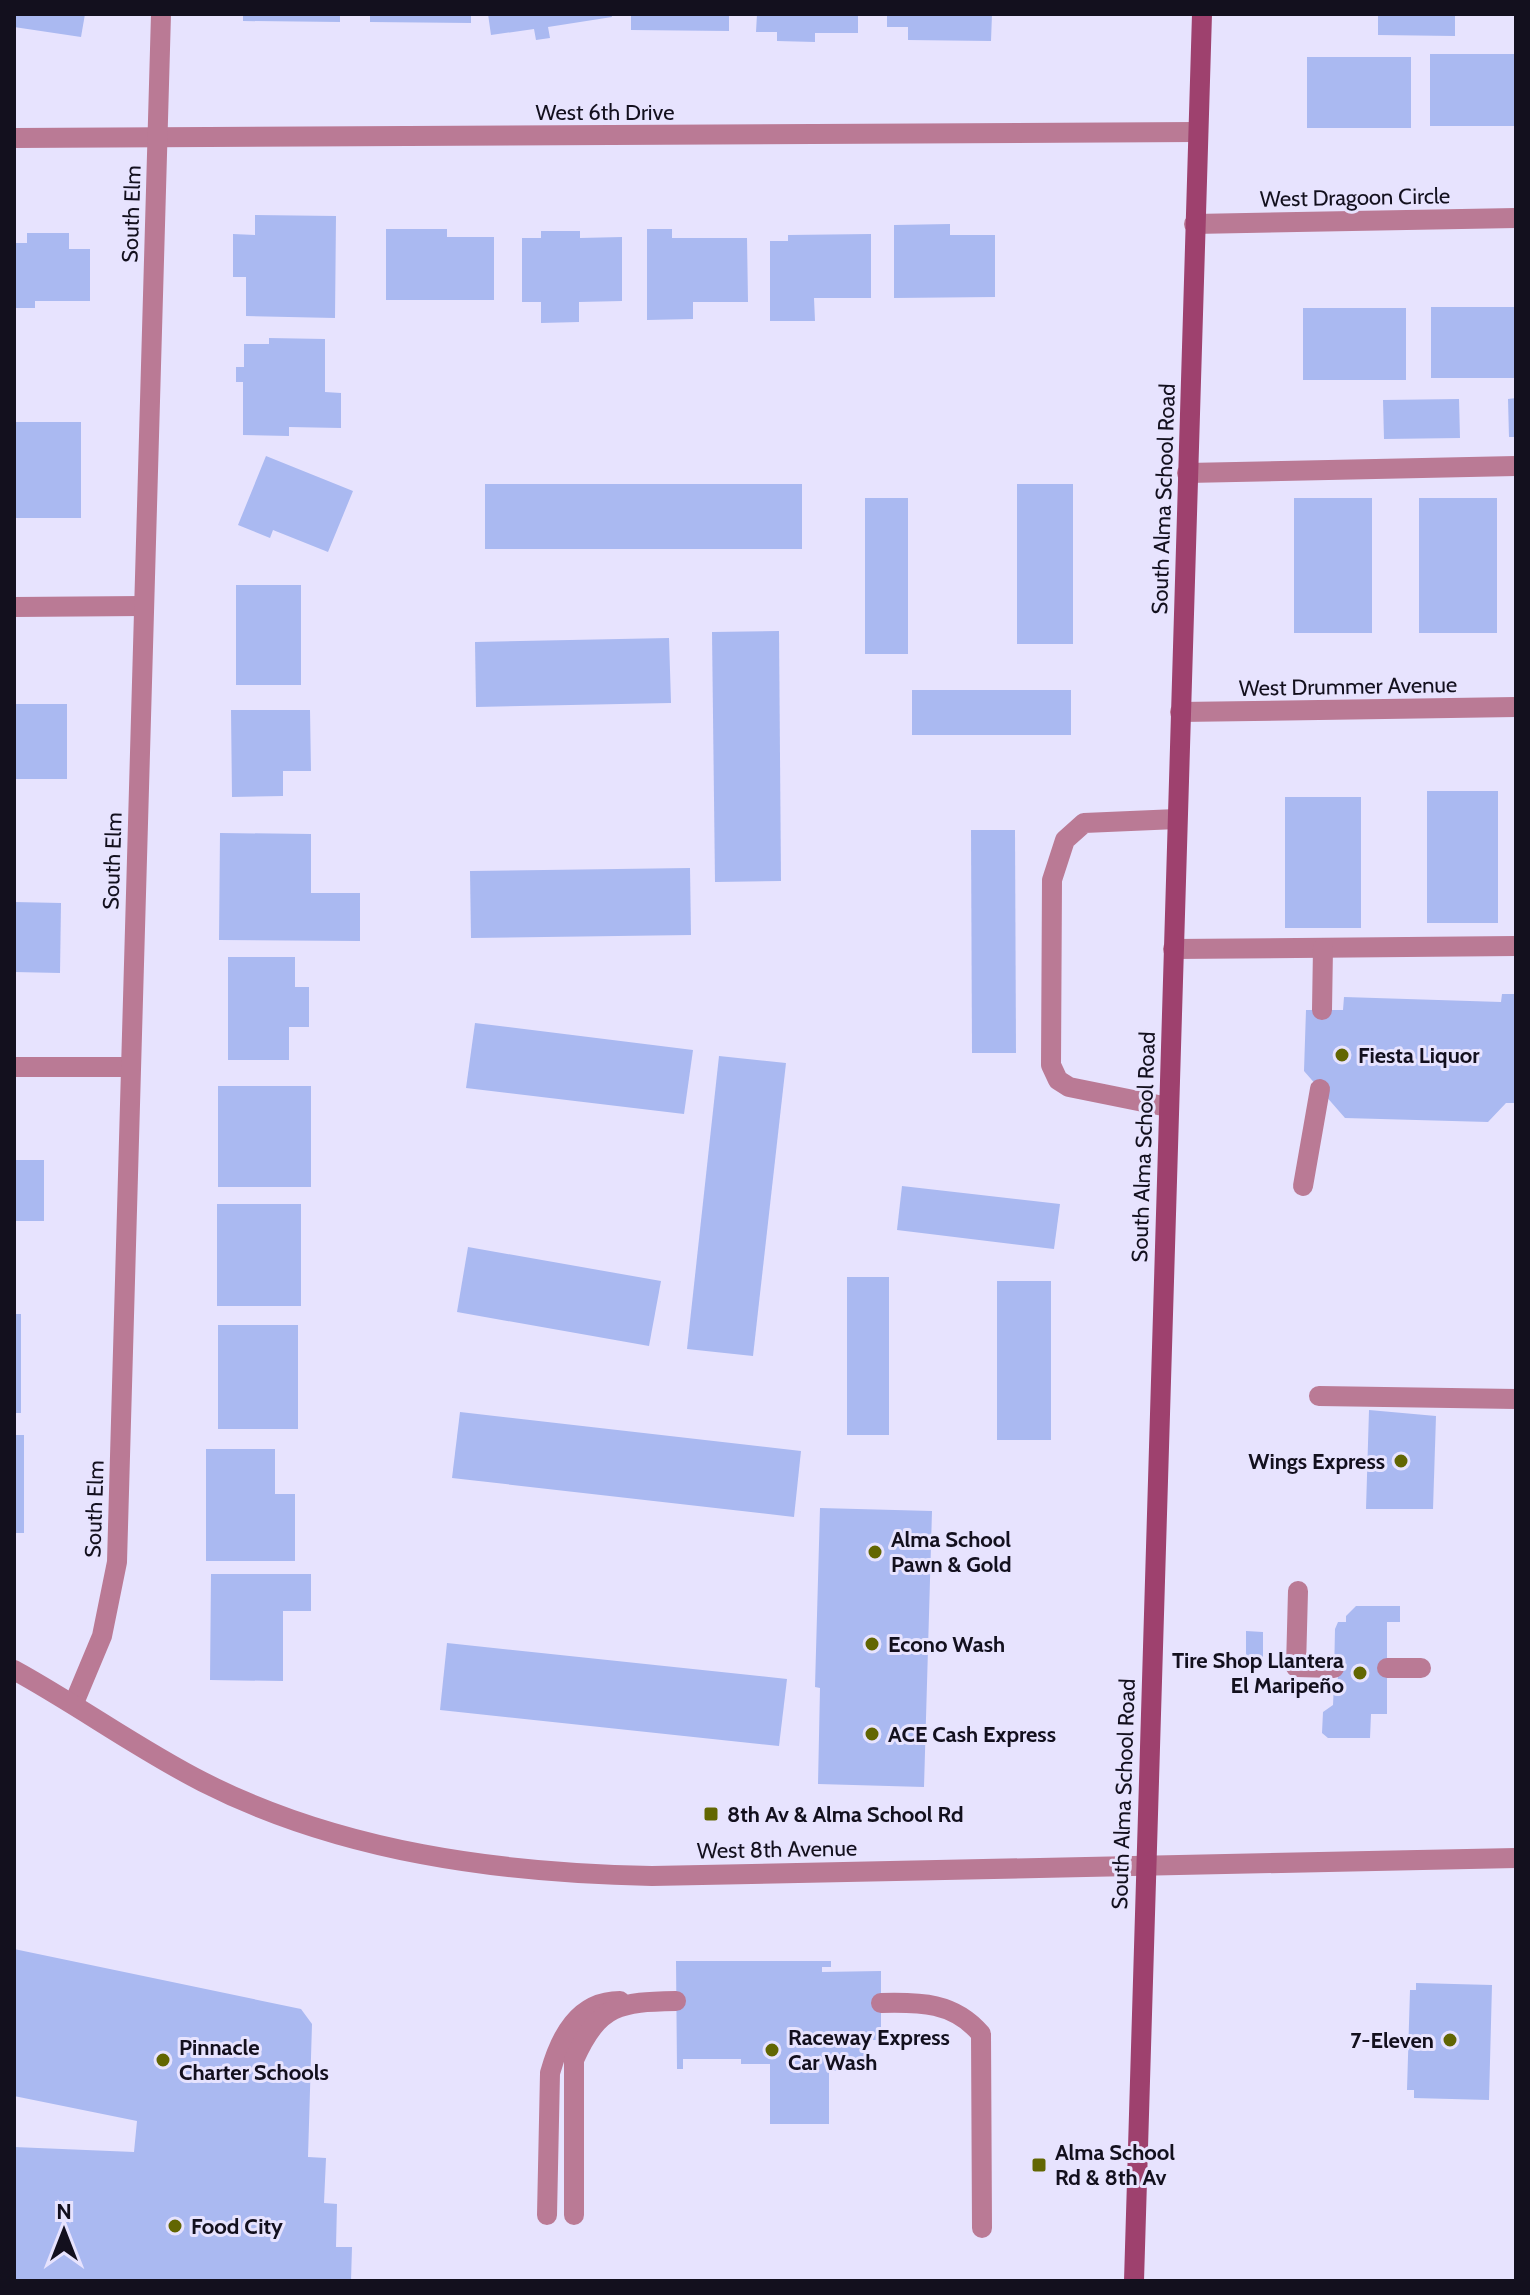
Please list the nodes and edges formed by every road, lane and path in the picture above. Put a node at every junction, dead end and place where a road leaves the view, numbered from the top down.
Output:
1 (161, 14) edge
2 (1202, 14) edge
3 (1196, 132) junction
4 (14, 138) edge
5 (157, 138) junction
6 (1516, 218) edge
7 (1194, 224) junction
8 (1516, 466) edge
9 (1187, 473) junction
10 (143, 606) junction
11 (14, 607) edge
12 (1516, 707) edge
13 (1180, 712) junction
14 (1177, 819) junction
15 (1516, 946) edge
16 (1323, 948) junction
17 (1173, 949) junction
18 (1322, 1010) dead end
19 (14, 1067) edge
20 (130, 1067) junction
21 (1320, 1089) dead end
22 (1168, 1107) junction
23 (1303, 1186) dead end
24 (1319, 1396) dead end
25 (1516, 1399) edge
26 (1298, 1591) dead end
27 (1334, 1668) dead end
28 (1387, 1668) dead end
29 (1421, 1668) dead end
30 (14, 1670) edge
31 (74, 1703) junction
32 (1516, 1858) edge
33 (1145, 1868) junction
34 (630, 2001) junction
35 (676, 2001) dead end
36 (881, 2003) dead end
37 (547, 2215) dead end
38 (574, 2215) dead end
39 (982, 2228) dead end
40 (1134, 2281) edge

1 - 5 street, South Elm
2 - 3 main road, South Alma School Road
3 - 5 street, West 6th Drive
3 - 7 main road, South Alma School Road
4 - 5 street, West 6th Drive
5 - 10 street, South Elm
6 - 7 street, West Dragoon Circle
7 - 9 main road, South Alma School Road
8 - 9 street
9 - 13 main road, South Alma School Road
10 - 11 street
10 - 20 street, South Elm
12 - 13 street, West Drummer Avenue
13 - 14 main road, South Alma School Road
14 - 17 main road, South Alma School Road
14 - 22 street
15 - 16 street
16 - 17 street
16 - 18 street
17 - 22 main road, South Alma School Road
19 - 20 street
20 - 31 street, South Elm
21 - 23 street
22 - 33 main road, South Alma School Road
24 - 25 street
26 - 27 street
28 - 29 street
30 - 31 street, West 8th Avenue
31 - 33 street, West 8th Avenue
32 - 33 street, West 8th Avenue
33 - 40 main road, South Alma School Road
34 - 35 street
34 - 37 street
34 - 38 street
36 - 39 street

